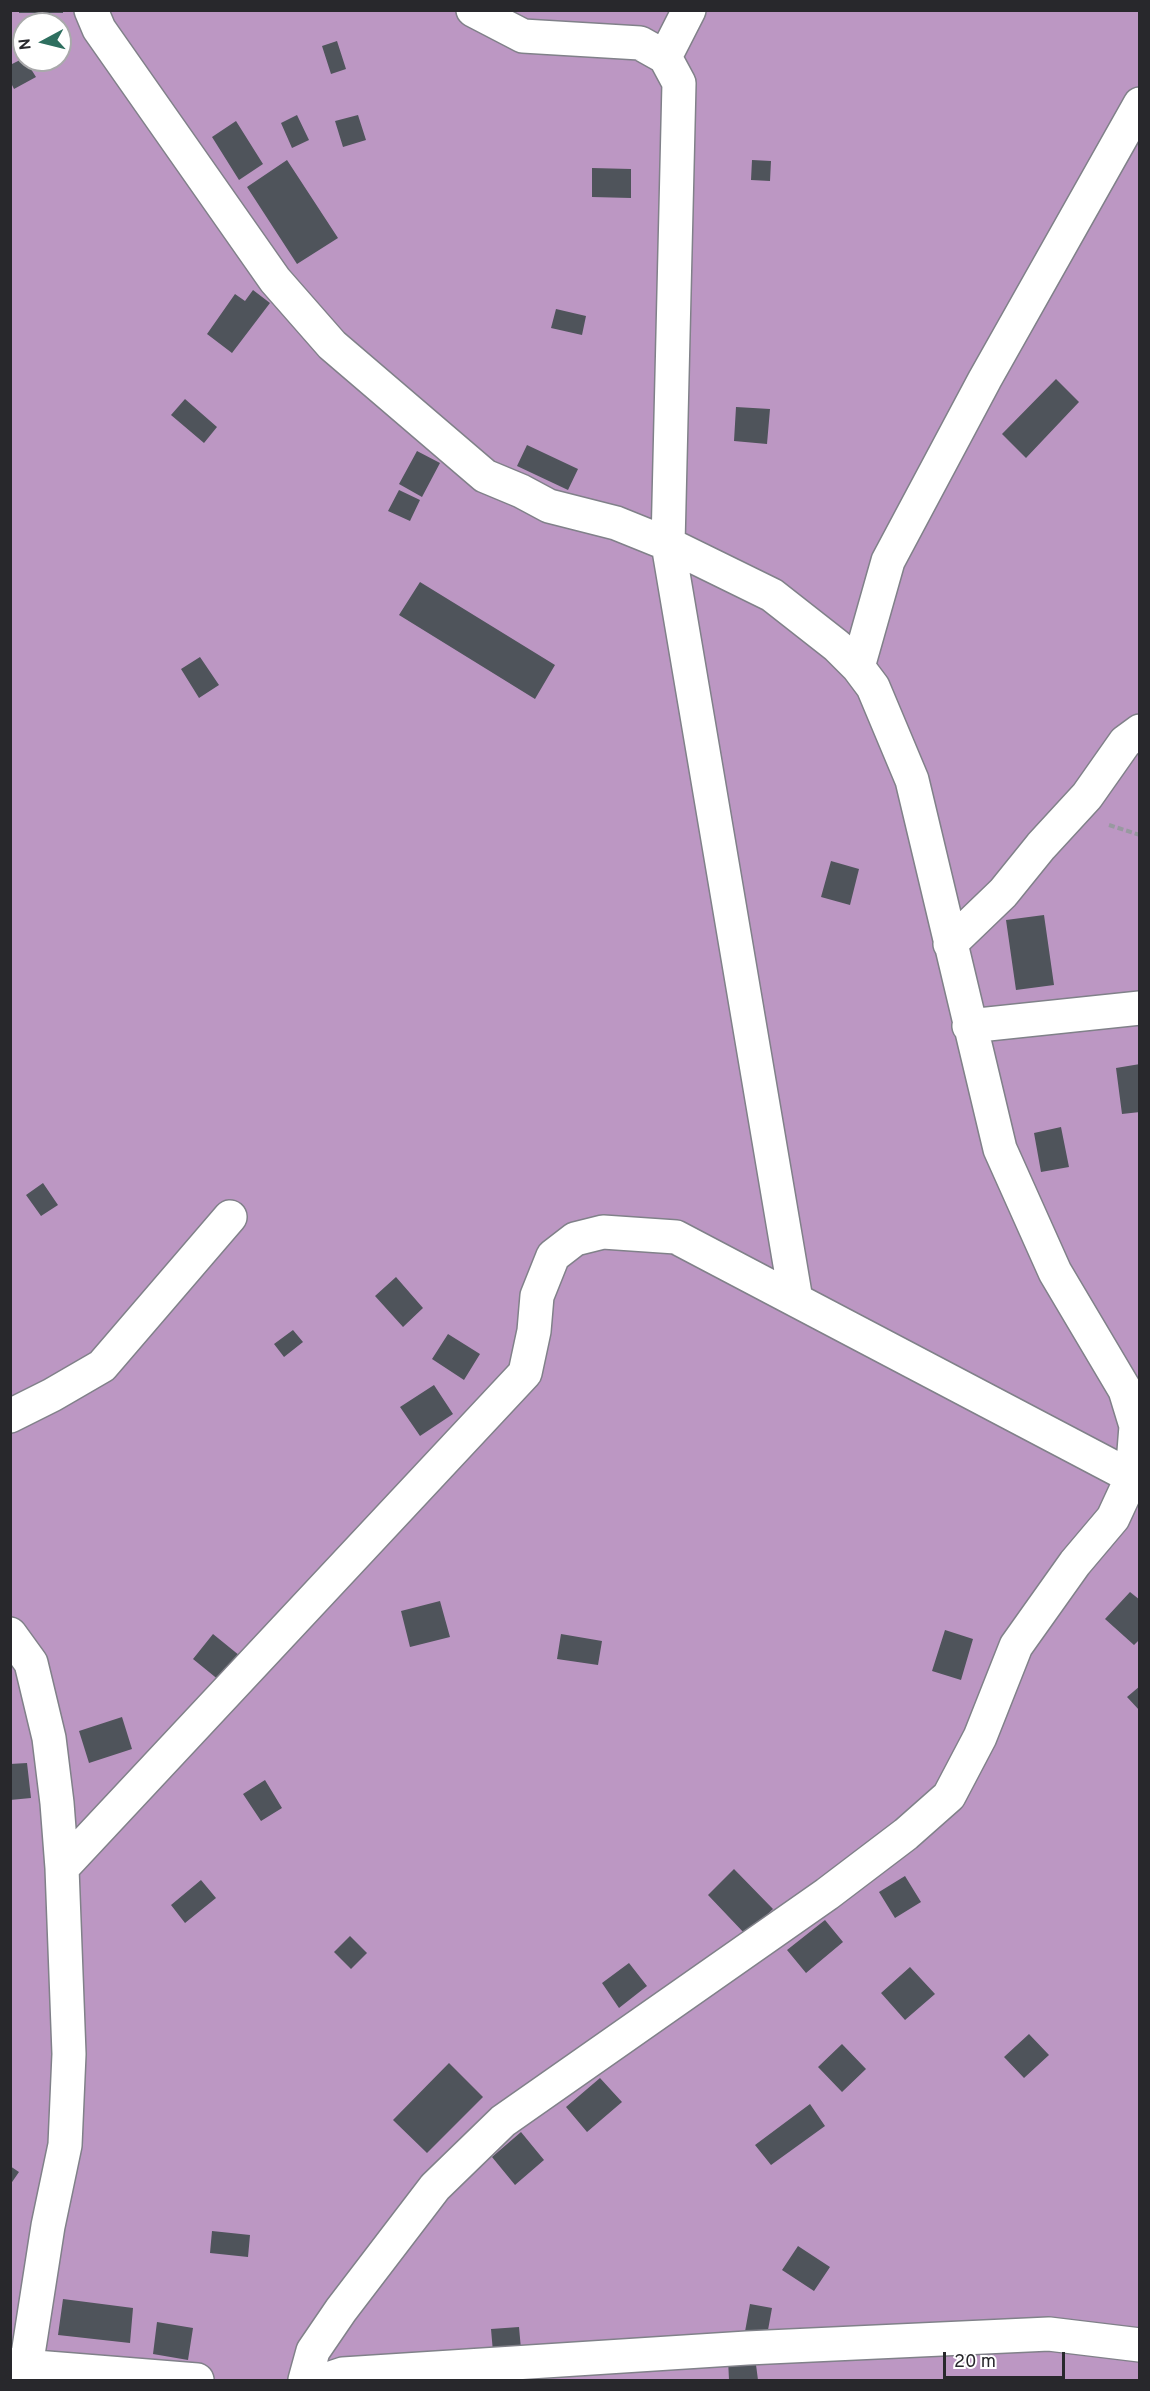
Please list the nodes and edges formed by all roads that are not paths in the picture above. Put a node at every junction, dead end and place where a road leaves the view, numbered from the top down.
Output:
1 (92, 10) edge
2 (473, 10) edge
3 (689, 10) edge
4 (665, 57) junction
5 (1140, 104) edge
6 (668, 544) junction
7 (858, 667) junction
8 (1140, 731) edge
9 (950, 944) junction
10 (1140, 1008) edge
11 (969, 1026) junction
12 (230, 1217) dead end
13 (796, 1300) junction
14 (10, 1416) edge
15 (1132, 1478) junction
16 (10, 1634) edge
17 (62, 1868) junction
18 (1140, 2345) edge
19 (18, 2366) edge
20 (197, 2380) edge
21 (305, 2380) edge
22 (325, 2380) edge

1 - 6 street
2 - 4 street
3 - 4 street
4 - 6 street
5 - 7 street
6 - 7 street
6 - 13 street
7 - 9 street
8 - 9 street
9 - 11 street
10 - 11 street
11 - 15 street
12 - 14 street
13 - 15 street
13 - 17 street
15 - 21 street
16 - 17 street
17 - 19 street
18 - 22 street
19 - 20 street

